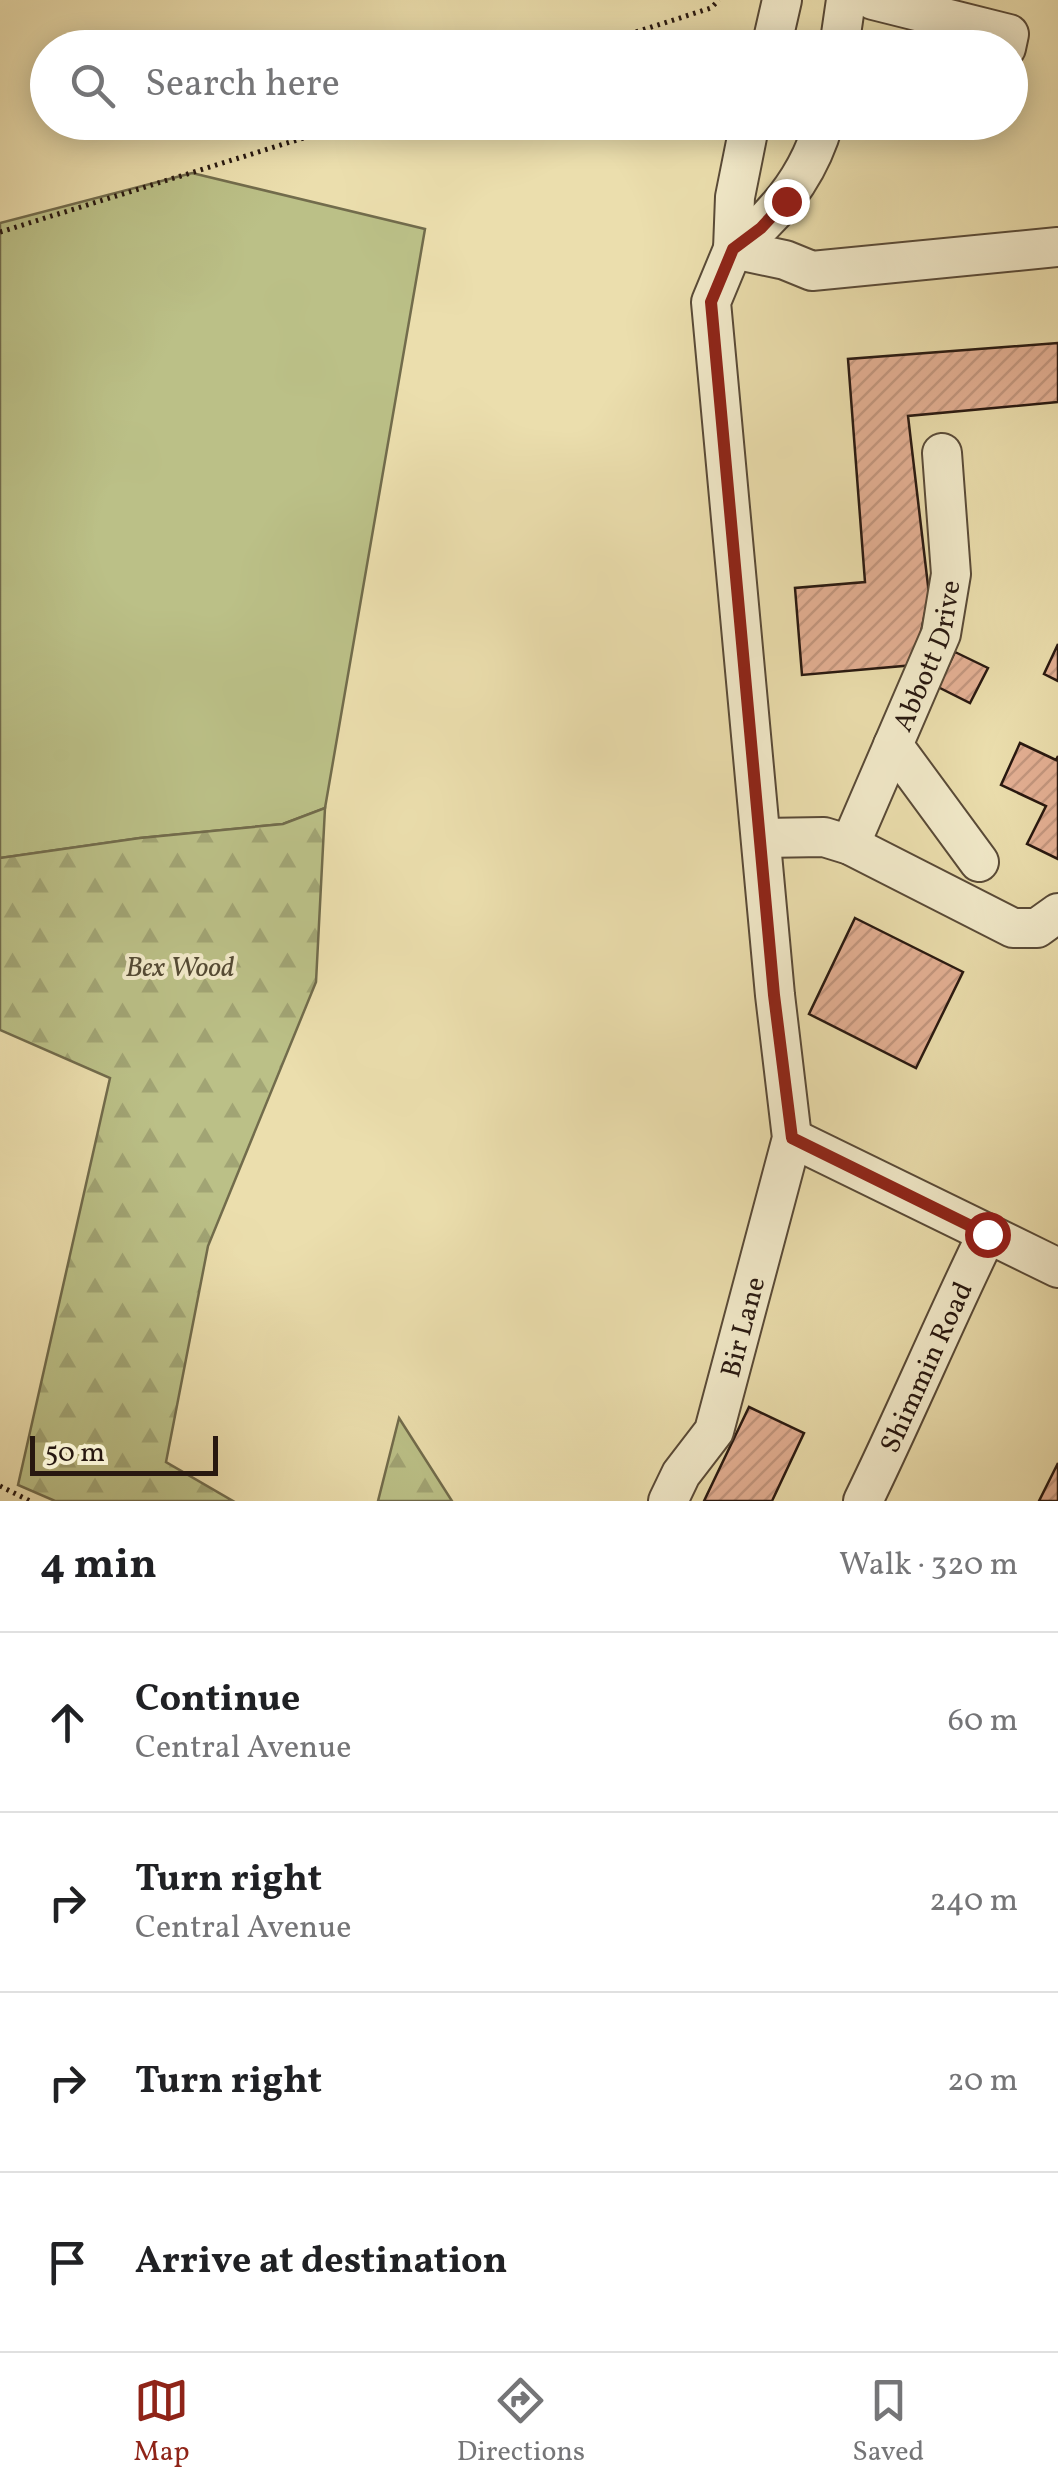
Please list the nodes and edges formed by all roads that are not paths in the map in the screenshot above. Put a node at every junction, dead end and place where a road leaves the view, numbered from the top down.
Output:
1 (782, 0) edge
2 (846, 0) edge
3 (873, 0) edge
4 (775, 30) edge
5 (842, 30) edge
6 (993, 30) edge
7 (746, 140) edge
8 (819, 140) edge
9 (1058, 247) edge
10 (733, 249) junction
11 (942, 453) dead end
12 (893, 745) junction
13 (761, 838) junction
14 (850, 845) junction
15 (979, 862) dead end
16 (1058, 912) edge
17 (792, 1138) junction
18 (987, 1234) junction
19 (1058, 1268) edge
20 (668, 1501) edge
21 (863, 1501) edge

1 - 4 street
2 - 5 street
3 - 6 street
7 - 10 street
8 - 10 street
9 - 10 street
10 - 13 street
11 - 12 street, Abbott Drive
12 - 14 street, Abbott Drive
12 - 15 street
13 - 14 street
13 - 17 street
14 - 16 street
17 - 18 street
17 - 20 street, Bir Lane
18 - 19 street
18 - 21 street, Shimmin Road

